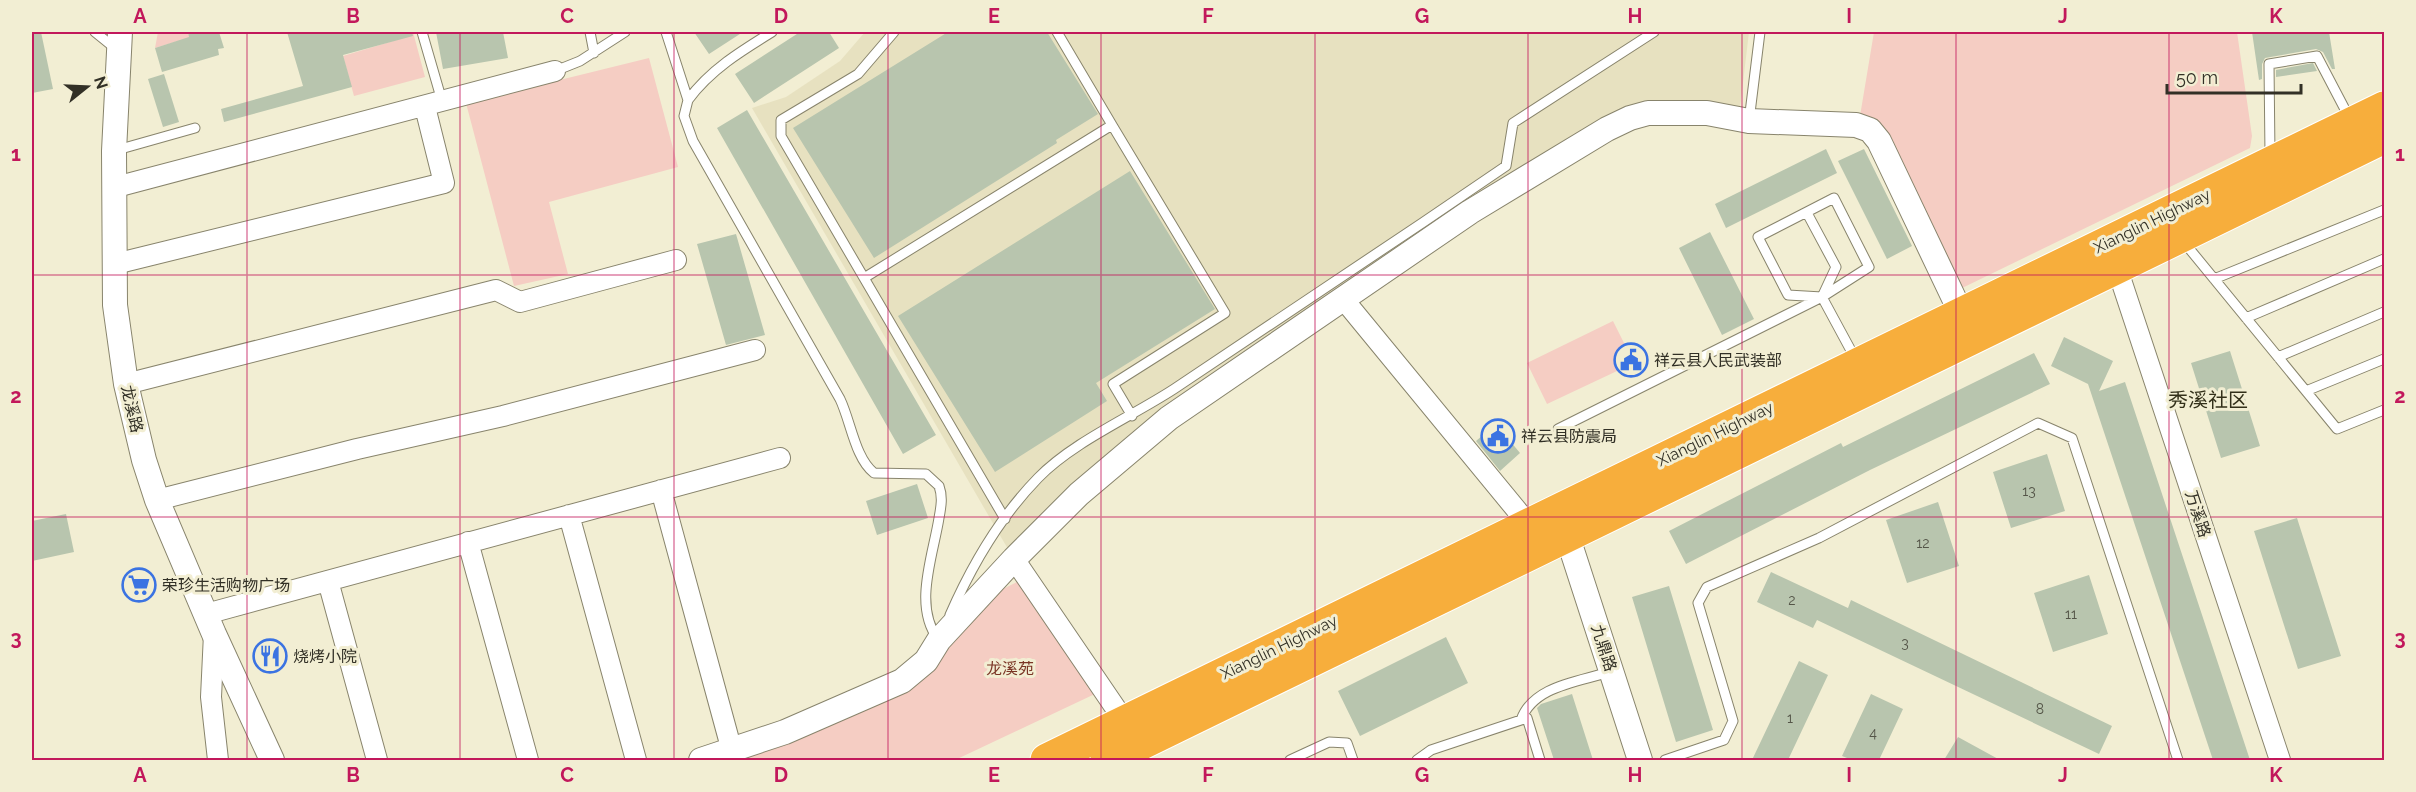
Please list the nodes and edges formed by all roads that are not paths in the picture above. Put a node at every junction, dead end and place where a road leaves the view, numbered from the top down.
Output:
1 (95, 32) edge
2 (422, 32) edge
3 (590, 32) edge
4 (625, 32) edge
5 (666, 32) edge
6 (772, 32) edge
7 (894, 32) edge
8 (1057, 32) edge
9 (1654, 32) edge
10 (1760, 32) edge
11 (119, 41) edge
12 (594, 53) junction
13 (555, 71) joint
14 (688, 100) junction
15 (434, 105) junction
16 (2385, 108) edge
17 (1749, 121) junction
18 (2352, 124) junction
19 (1112, 125) junction
20 (195, 128) dead end
21 (2385, 138) edge
22 (114, 150) junction
23 (2270, 164) junction
24 (116, 187) junction
25 (2385, 210) edge
26 (1807, 213) junction
27 (2180, 237) junction
28 (2112, 255) junction
29 (2385, 259) edge
30 (676, 260) dead end
31 (115, 264) junction
32 (864, 278) junction
33 (2214, 279) junction
34 (1822, 297) junction
35 (1344, 300) junction
36 (2385, 312) edge
37 (1961, 313) junction
38 (2246, 318) junction
39 (755, 350) dead end
40 (2278, 357) junction
41 (2385, 359) edge
42 (1858, 364) junction
43 (126, 384) junction
44 (2306, 391) junction
45 (2385, 410) edge
46 (1132, 416) junction
47 (1558, 429) dead end
48 (780, 458) dead end
49 (661, 490) junction
50 (157, 500) junction
51 (569, 515) junction
52 (1005, 519) junction
53 (1563, 523) junction
54 (1529, 525) junction
55 (468, 542) junction
56 (1014, 559) junction
57 (328, 580) junction
58 (210, 624) junction
59 (939, 640) junction
60 (1611, 671) junction
61 (1521, 720) junction
62 (1125, 722) junction
63 (732, 751) junction
64 (1091, 755) edge
65 (218, 760) edge
66 (272, 760) edge
67 (377, 760) edge
68 (528, 760) edge
69 (636, 760) edge
70 (701, 760) edge
71 (1047, 760) edge
72 (1290, 760) edge
73 (1353, 760) edge
74 (1418, 760) edge
75 (1540, 760) edge
76 (1641, 760) edge
77 (1665, 760) edge
78 (2178, 760) edge
79 (2280, 760) edge

1 - 11 lane
2 - 15 lane
3 - 12 lane
4 - 12 lane
5 - 14 lane
6 - 14 lane
7 - 32 lane
8 - 19 lane
9 - 46 lane
10 - 17 lane
11 - 22 street, 龙溪路
12 - 13 lane
13 - 15 street
14 - 59 lane
15 - 24 street
15 - 31 street
16 - 18 highway, Xianglin Highway
17 - 35 street
17 - 37 street
18 - 23 highway, Xianglin Highway
18 - 23 lane
19 - 32 lane
19 - 46 lane
20 - 22 lane
21 - 27 highway, Xianglin Highway
22 - 24 street, 龙溪路
23 - 28 highway, Xianglin Highway
24 - 31 street, 龙溪路
25 - 33 lane
26 - 34 lane
26 - 34 lane
26 - 34 lane
27 - 28 highway, Xianglin Highway
27 - 33 lane
28 - 37 highway, Xianglin Highway
28 - 53 highway, Xianglin Highway
28 - 79 street, 万溪路
29 - 38 lane
30 - 43 street
31 - 43 street, 龙溪路
32 - 52 lane
33 - 38 lane
34 - 42 lane
34 - 47 lane
35 - 54 street
35 - 56 street
36 - 40 lane
37 - 42 highway, Xianglin Highway
38 - 40 lane
39 - 50 street
40 - 44 lane
41 - 44 lane
42 - 53 highway, Xianglin Highway
43 - 50 street, 龙溪路
44 - 45 lane
46 - 52 lane
48 - 49 street
49 - 51 street
49 - 63 street
50 - 58 street, 龙溪路
51 - 55 street
51 - 69 street
52 - 59 lane
53 - 54 highway, Xianglin Highway
53 - 60 street, 九鼎路
53 - 64 highway, Xianglin Highway
54 - 62 highway, Xianglin Highway
55 - 57 street
55 - 68 street
56 - 59 street
56 - 62 street
57 - 58 street
57 - 67 street
58 - 65 street
58 - 66 street, 龙溪路
59 - 63 street
60 - 61 lane
60 - 76 street, 九鼎路
61 - 74 lane
61 - 75 lane
62 - 64 highway, Xianglin Highway
63 - 70 street
64 - 71 highway, Xianglin Highway
72 - 73 lane
77 - 78 lane

